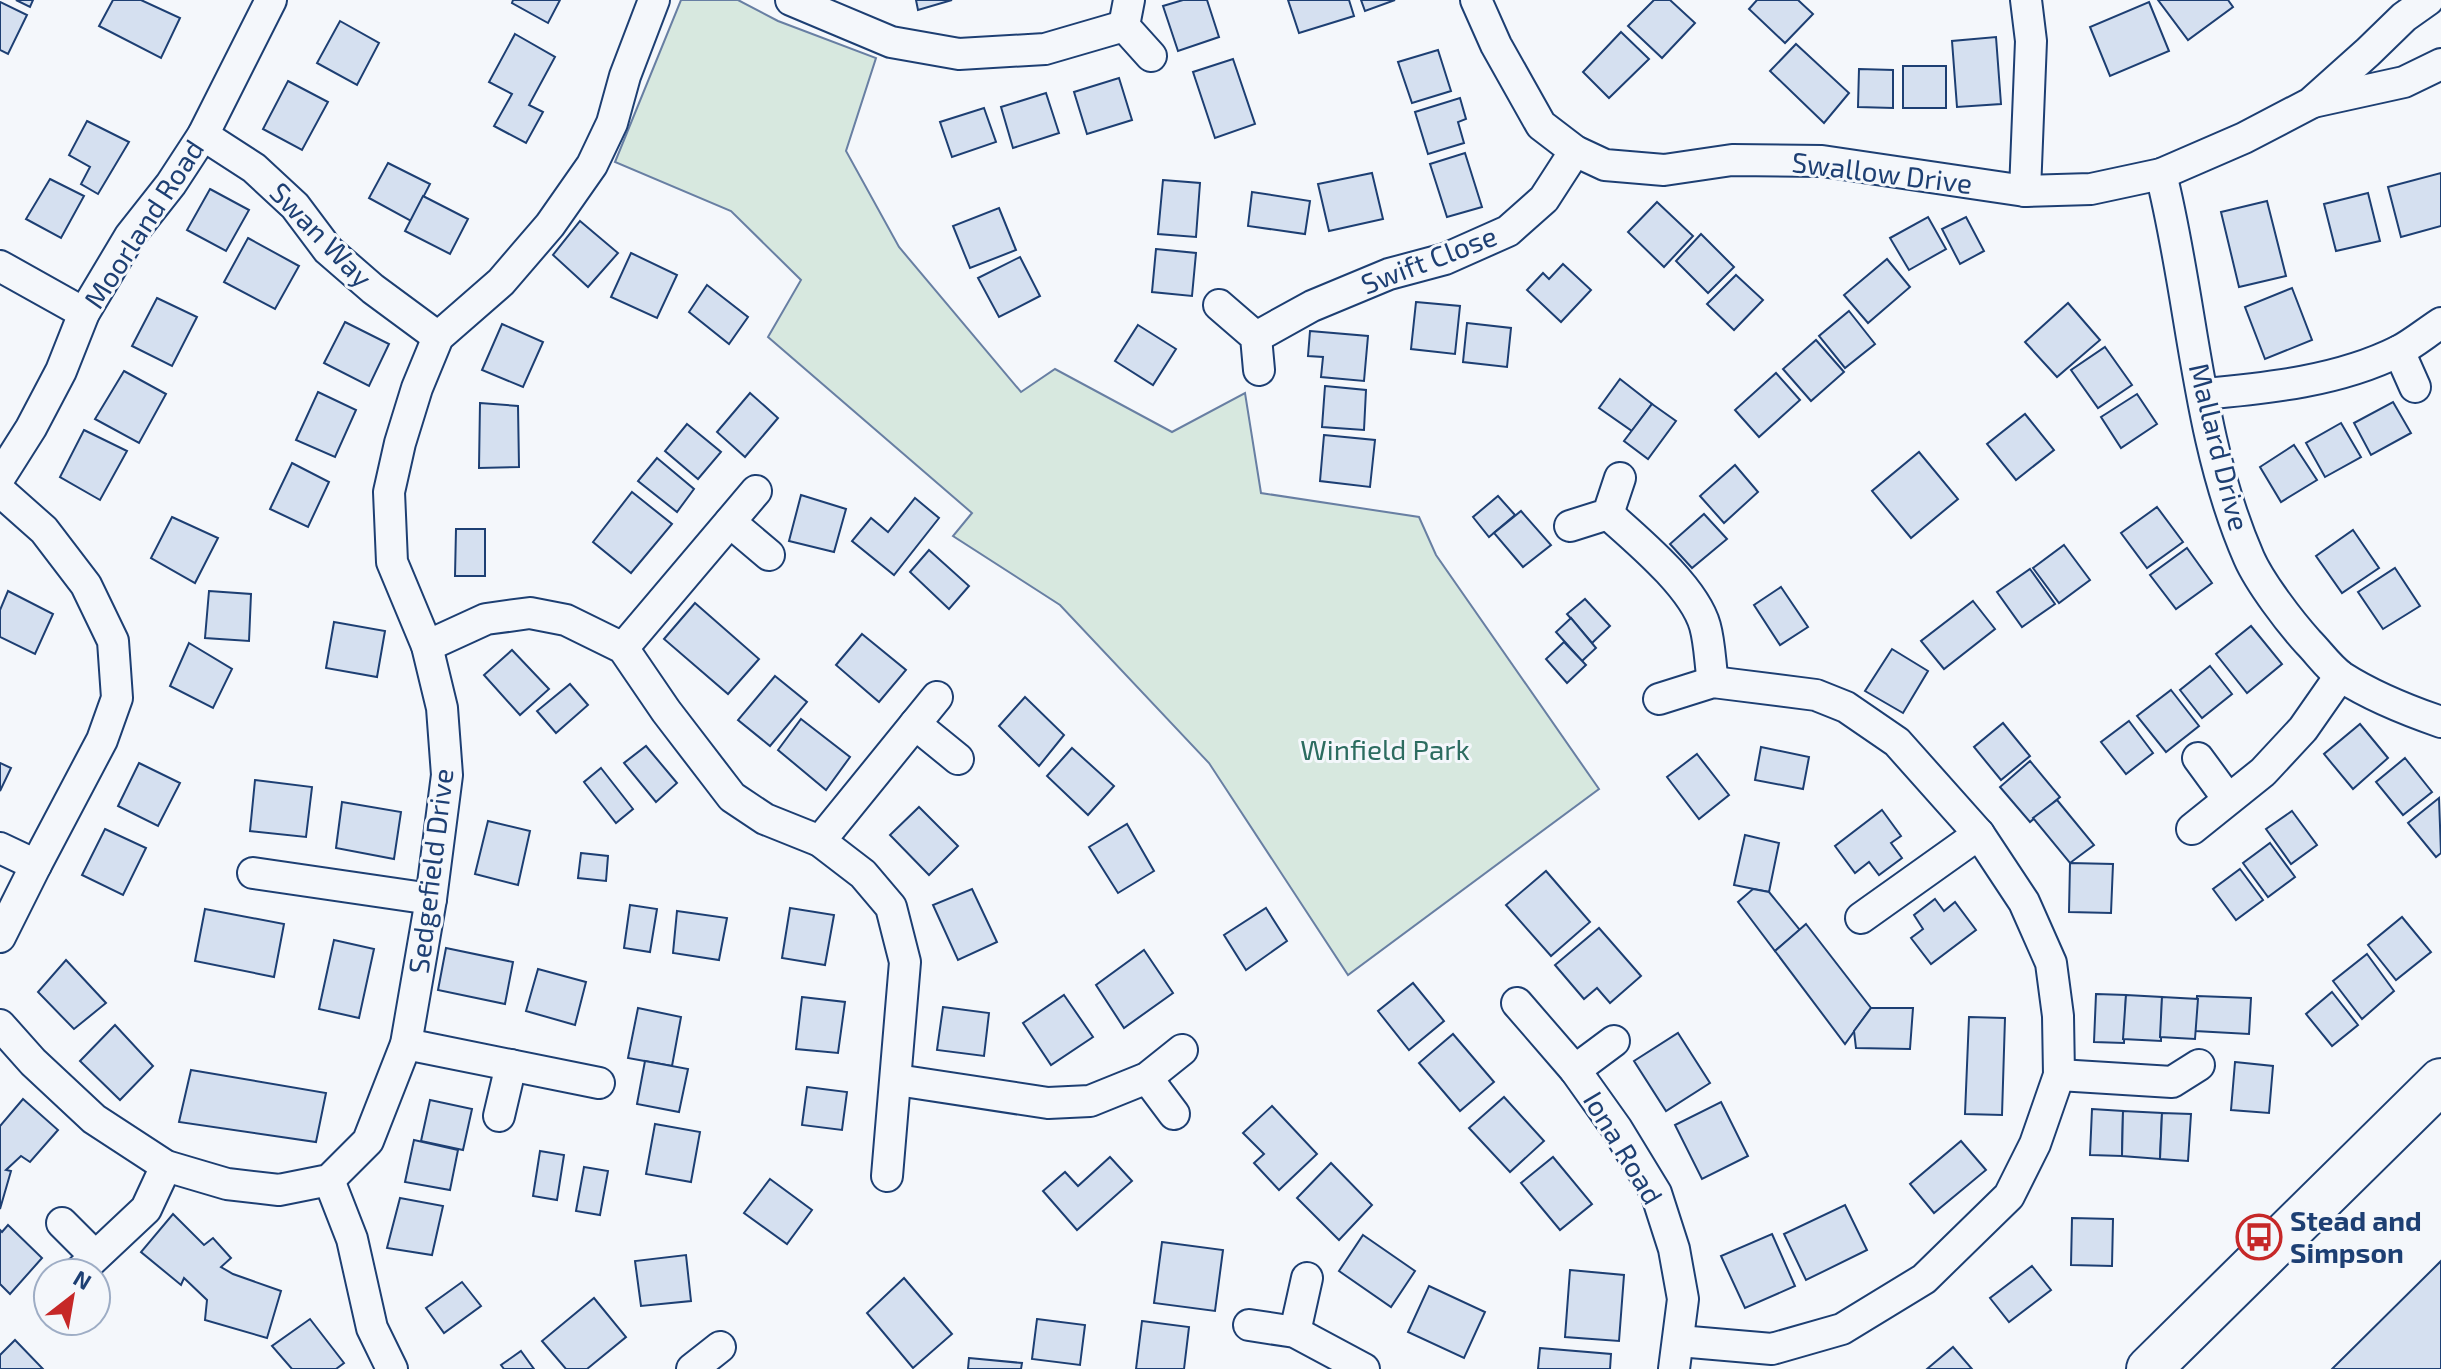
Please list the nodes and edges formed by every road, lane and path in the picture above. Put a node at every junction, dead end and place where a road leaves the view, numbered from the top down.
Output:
1 (654, 0) edge
2 (1476, 0) edge
3 (2026, 0) edge
4 (2428, 0) edge
5 (794, 1) edge
6 (259, 4) edge
7 (1126, 13) edge
8 (1151, 56) dead end
9 (2441, 64) edge
10 (2311, 103) junction
11 (203, 135) junction
12 (1575, 151) junction
13 (2161, 174) junction
14 (2025, 191) junction
15 (0, 266) edge
16 (1219, 305) dead end
17 (84, 313) junction
18 (2441, 323) edge
19 (438, 337) junction
20 (1256, 337) junction
21 (2399, 351) junction
22 (1259, 370) dead end
23 (2415, 387) dead end
24 (2203, 394) junction
25 (0, 477) edge
26 (1620, 478) dead end
27 (0, 491) edge
28 (756, 491) dead end
29 (1608, 514) junction
30 (730, 522) junction
31 (1570, 526) dead end
32 (769, 555) dead end
33 (427, 646) junction
34 (623, 648) junction
35 (2340, 676) junction
36 (1713, 682) junction
37 (937, 697) dead end
38 (1659, 699) dead end
39 (2441, 722) edge
40 (915, 724) junction
41 (2198, 758) dead end
42 (958, 759) dead end
43 (2228, 799) junction
44 (2192, 829) dead end
45 (1979, 834) junction
46 (820, 841) junction
47 (0, 848) edge
48 (36, 865) junction
49 (253, 873) dead end
50 (431, 899) junction
51 (1861, 918) dead end
52 (0, 937) edge
53 (1517, 1003) dead end
54 (0, 1025) edge
55 (1614, 1041) dead end
56 (406, 1044) junction
57 (1182, 1050) dead end
58 (511, 1065) junction
59 (2199, 1065) dead end
60 (1575, 1070) junction
61 (2059, 1075) junction
62 (1147, 1078) junction
63 (897, 1080) junction
64 (2441, 1081) edge
65 (599, 1083) dead end
66 (1174, 1114) dead end
67 (499, 1116) dead end
68 (166, 1166) junction
69 (887, 1176) dead end
70 (329, 1180) junction
71 (62, 1223) dead end
72 (81, 1257) edge
73 (95, 1257) edge
74 (1307, 1278) dead end
75 (1249, 1325) dead end
76 (1295, 1332) junction
77 (720, 1347) dead end
78 (1676, 1355) edge
79 (392, 1369) edge
80 (692, 1369) edge
81 (1364, 1369) edge
82 (2149, 1369) edge

1 - 19 street, Sedgefield Drive
2 - 12 street, Swallow Drive
3 - 14 street
4 - 10 street, Swallow Drive
5 - 7 street
6 - 11 street, Moorland Road
7 - 8 street
9 - 10 street, Swallow Drive
10 - 13 street, Swallow Drive
11 - 17 street, Moorland Road
11 - 19 street, Swan Way
12 - 14 street, Swallow Drive
12 - 20 street, Swift Close
13 - 14 street, Swallow Drive
13 - 24 street, Mallard Drive
15 - 17 street
16 - 20 street
17 - 25 street, Moorland Road
18 - 21 street
19 - 33 street, Sedgefield Drive
20 - 22 street
21 - 23 street
21 - 24 street
24 - 35 street, Mallard Drive
26 - 29 street
27 - 48 street
28 - 30 street
29 - 31 street
29 - 36 street
30 - 32 street
30 - 34 street
33 - 34 street
33 - 50 street, Sedgefield Drive
34 - 46 street
35 - 39 street, Mallard Drive
35 - 43 street
36 - 38 street
36 - 45 street
37 - 40 street
40 - 42 street
40 - 46 street
41 - 43 street
43 - 44 street
45 - 51 street
45 - 61 street
46 - 63 street
47 - 48 street
48 - 52 street
49 - 50 street
50 - 56 street, Sedgefield Drive
53 - 60 street, Iona Road
54 - 68 street
55 - 60 street, Iona Road
56 - 58 street
56 - 70 street, Sedgefield Drive
57 - 62 street
58 - 65 street
58 - 67 street
59 - 61 street
60 - 78 street, Iona Road
61 - 78 street
62 - 63 street
62 - 66 street
63 - 69 street
64 - 82 street
68 - 70 street
68 - 73 street
70 - 79 street
71 - 72 street
74 - 76 street
75 - 76 street
76 - 81 street
77 - 80 street

